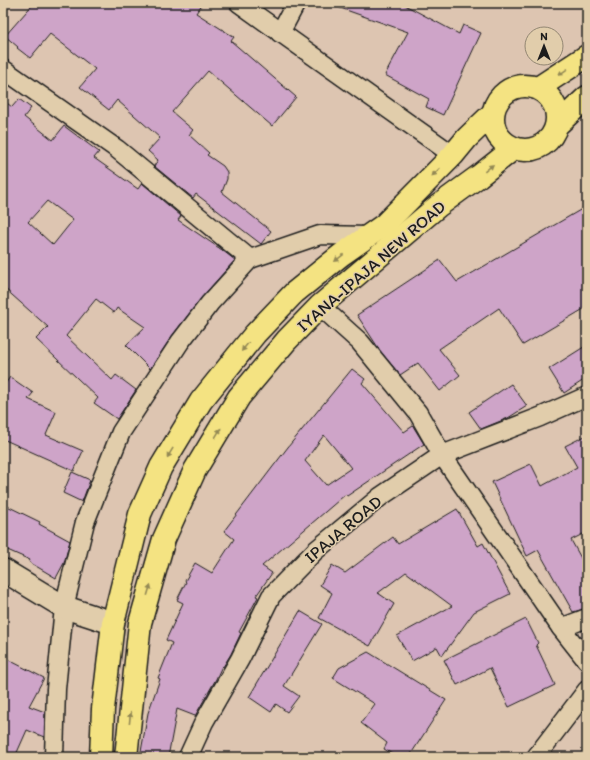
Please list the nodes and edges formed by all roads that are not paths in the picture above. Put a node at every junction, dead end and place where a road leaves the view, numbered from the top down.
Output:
1 (239, 3) edge
2 (296, 3) edge
3 (280, 33) junction
4 (587, 56) edge
5 (3, 69) edge
6 (538, 88) junction
7 (587, 97) edge
8 (492, 114) junction
9 (557, 124) junction
10 (513, 148) junction
11 (453, 155) junction
12 (368, 236) junction
13 (250, 259) junction
14 (320, 306) junction
15 (587, 396) edge
16 (442, 455) junction
17 (3, 570) edge
18 (64, 607) junction
19 (587, 618) edge
20 (113, 623) junction
21 (561, 628) junction
22 (587, 662) edge
23 (587, 690) edge
24 (54, 757) edge
25 (101, 757) edge
26 (126, 757) edge
27 (188, 757) edge
28 (536, 757) edge

1 - 3 street
2 - 3 street
3 - 11 street
4 -> 6 main road
5 - 13 street
6 - 8 main road
6 - 9 main road
7 - 9 main road
8 - 10 main road
8 - 11 main road, IYANA-IPAJA NEW ROAD
9 - 10 main road
14 -> 10 main road, IYANA-IPAJA NEW ROAD
11 -> 12 main road, IYANA-IPAJA NEW ROAD
12 - 13 street
12 -> 20 main road, IYANA-IPAJA NEW ROAD
13 - 18 street
14 - 16 street
26 -> 14 main road, IYANA-IPAJA NEW ROAD
15 - 16 street, IPAJA ROAD
16 - 21 street
16 - 27 street, IPAJA ROAD
17 - 18 street
18 - 20 street
18 - 24 street
19 - 21 street
20 - 25 main road, IYANA-IPAJA NEW ROAD
21 - 22 street
23 - 28 street

